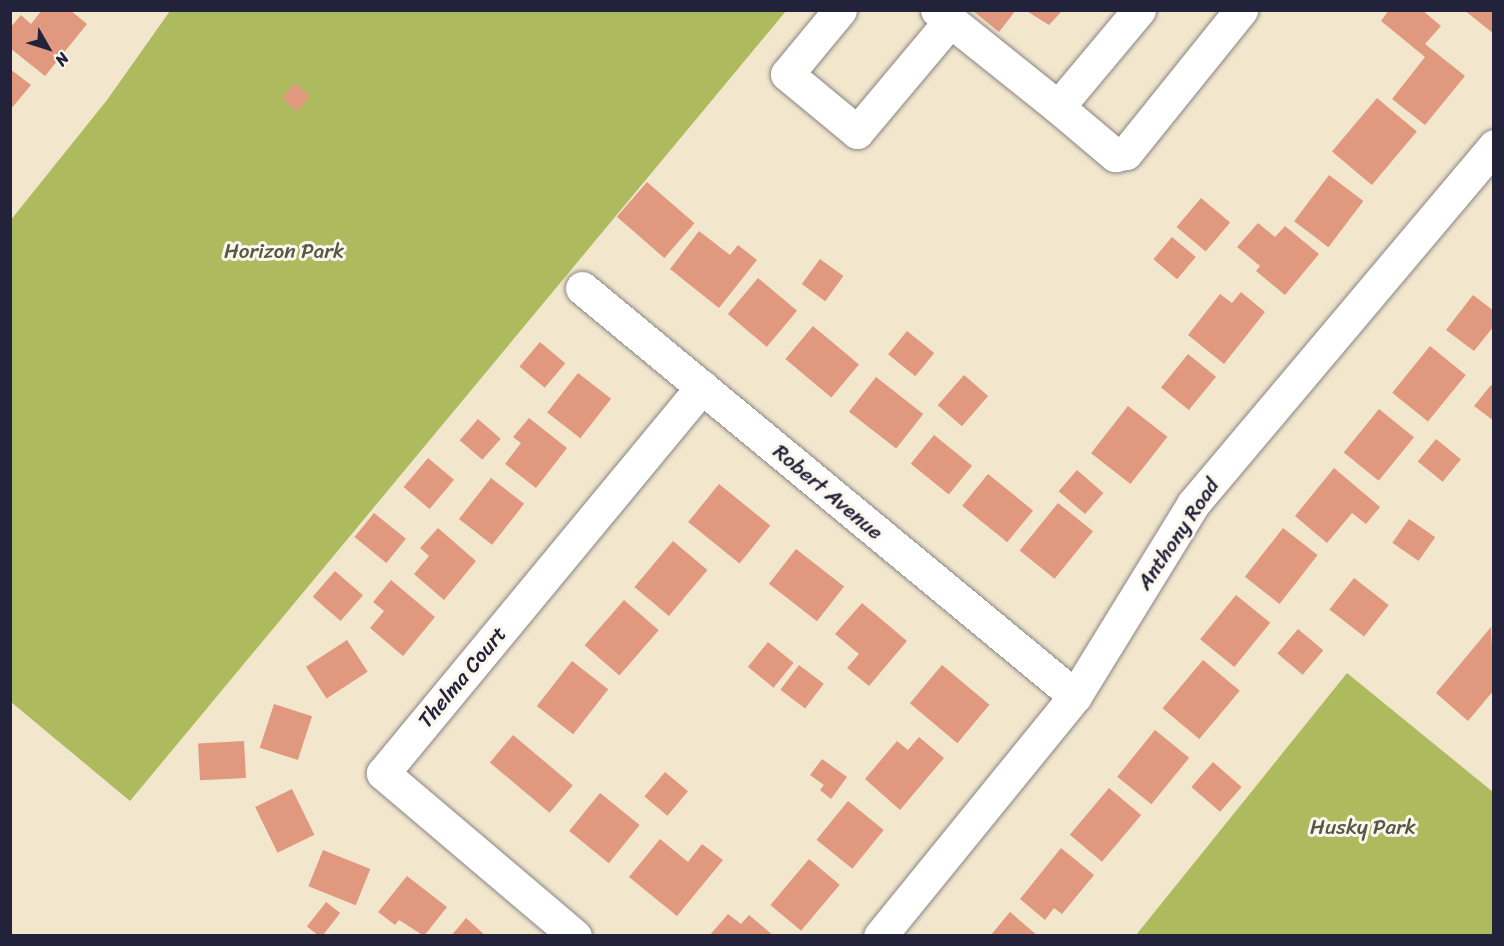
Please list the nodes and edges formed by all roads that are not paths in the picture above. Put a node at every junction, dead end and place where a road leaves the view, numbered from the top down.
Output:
1 (840, 10) edge
2 (1139, 10) edge
3 (1241, 10) edge
4 (944, 16) edge
5 (1058, 106) junction
6 (1494, 146) edge
7 (582, 288) dead end
8 (702, 387) junction
9 (1075, 696) junction
10 (575, 936) edge
11 (880, 936) edge

1 - 4 street
2 - 5 street
3 - 5 street
4 - 5 street
6 - 9 street, Anthony Road
7 - 8 street, Robert Avenue
8 - 9 street, Robert Avenue
8 - 10 street, Thelma Court
9 - 11 street, Anthony Road

